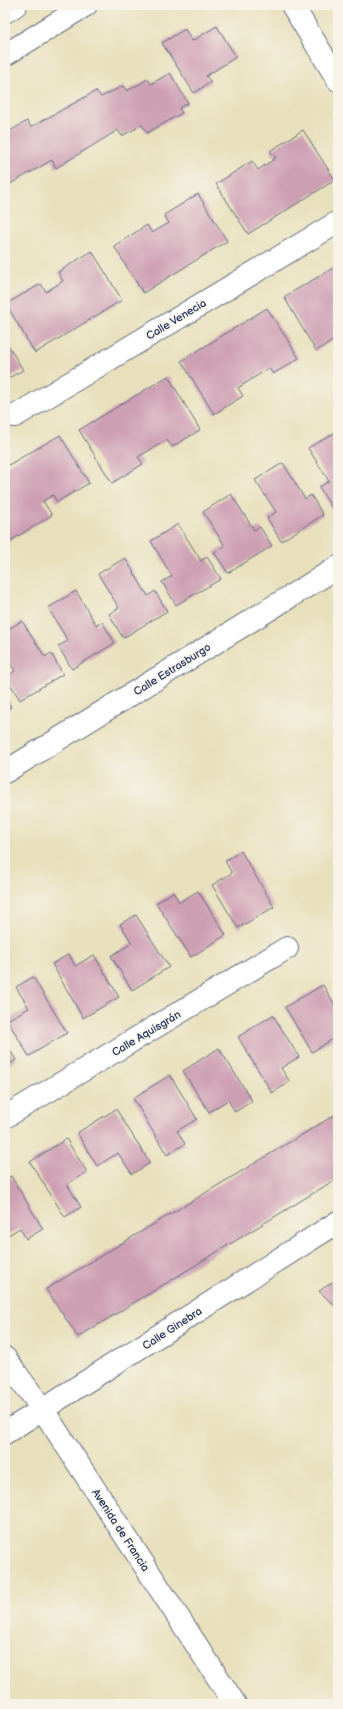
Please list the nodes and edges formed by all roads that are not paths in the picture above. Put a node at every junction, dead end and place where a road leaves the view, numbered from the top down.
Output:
1 (16, 5) edge
2 (86, 5) edge
3 (292, 5) edge
4 (5, 12) edge
5 (5, 55) edge
6 (338, 80) edge
7 (338, 222) edge
8 (15, 416) dead end
9 (338, 567) edge
10 (5, 772) edge
11 (287, 948) dead end
12 (5, 1117) edge
13 (338, 1222) edge
14 (5, 1358) edge
15 (43, 1410) junction
16 (5, 1433) edge
17 (235, 1704) edge

1 - 4 street
2 - 5 street
3 - 6 street
7 - 8 street, Calle Venecia
9 - 10 street, Calle Estrasburgo
11 - 12 street, Calle Aquisgrán
13 - 15 street, Calle Ginebra
14 - 15 street, Avenida de Francia
15 - 16 street, Calle Ginebra
15 - 17 street, Avenida de Francia

